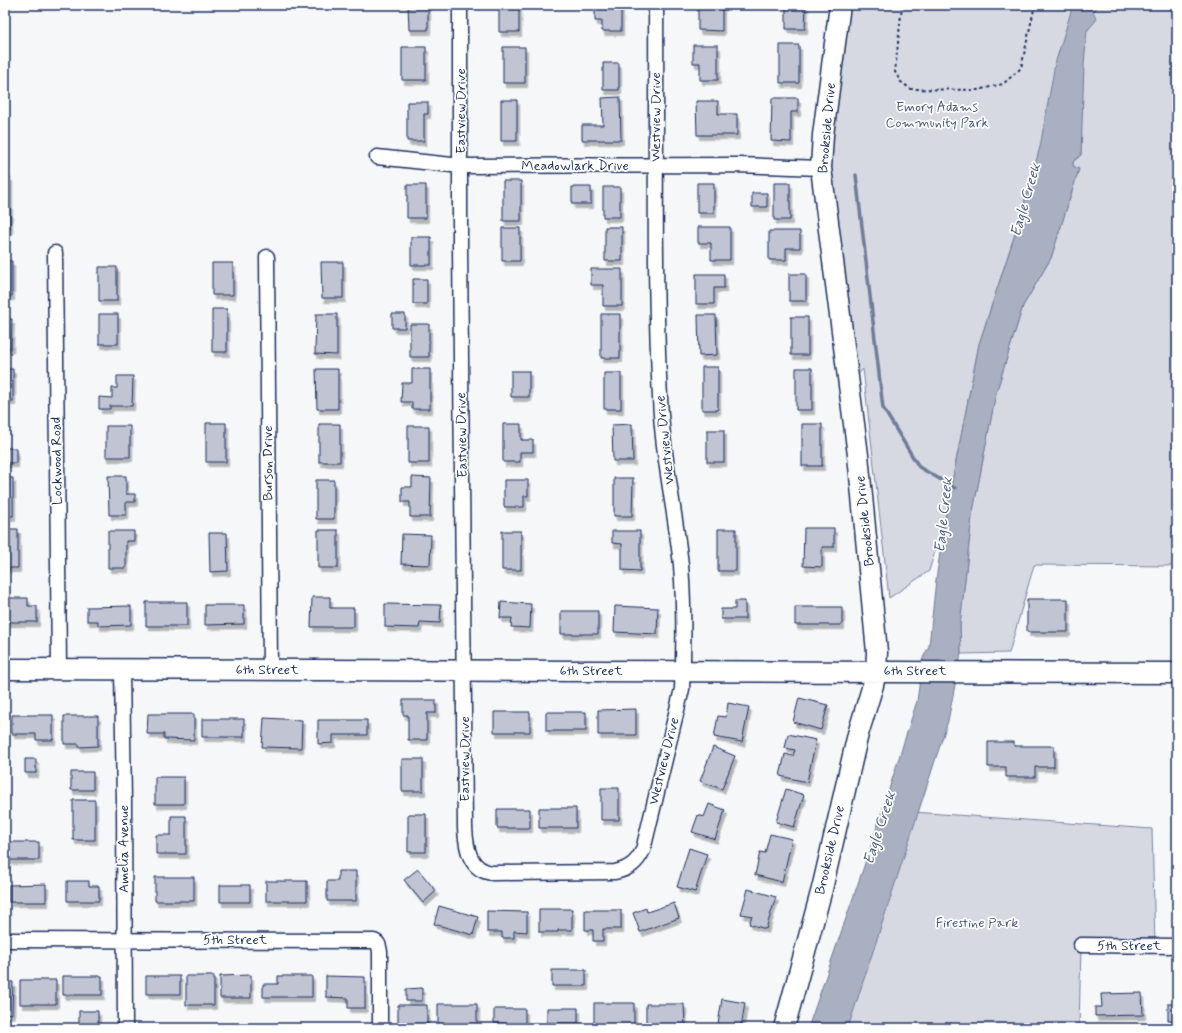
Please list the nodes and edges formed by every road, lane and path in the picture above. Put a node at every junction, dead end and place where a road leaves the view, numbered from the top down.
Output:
1 (460, 5) edge
2 (656, 5) edge
3 (840, 5) edge
4 (902, 5) edge
5 (1035, 5) edge
6 (377, 157) dead end
7 (461, 166) junction
8 (656, 166) junction
9 (821, 168) junction
10 (55, 253) dead end
11 (267, 257) dead end
12 (5, 669) edge
13 (59, 669) junction
14 (122, 669) junction
15 (270, 670) junction
16 (464, 671) junction
17 (683, 671) junction
18 (876, 671) junction
19 (1177, 672) edge
20 (631, 866) joint
21 (5, 940) edge
22 (124, 940) junction
23 (1081, 945) dead end
24 (1177, 946) edge
25 (125, 1028) edge
26 (380, 1028) edge
27 (784, 1028) edge

1 - 7 street, Eastview Drive
2 - 8 street, Westview Drive
3 - 9 street, Brookside Drive
4 - 5 path
6 - 7 street, Meadowlark Drive
7 - 8 street, Meadowlark Drive
7 - 16 street, Eastview Drive
8 - 9 street, Meadowlark Drive
8 - 17 street, Westview Drive
9 - 18 street, Brookside Drive
10 - 13 street, Lockwood Road
11 - 15 street, Burson Drive
12 - 13 street, 6th Street
13 - 14 street, 6th Street
14 - 15 street, 6th Street
14 - 22 street, Amelia Avenue
15 - 16 street, 6th Street
16 - 17 street, 6th Street
16 - 20 street, Eastview Drive
17 - 18 street, 6th Street
17 - 20 street, Westview Drive
18 - 19 street, 6th Street
18 - 27 street, Brookside Drive
21 - 22 street, 5th Street
22 - 25 street, Amelia Avenue
22 - 26 street, 5th Street
23 - 24 street, 5th Street

